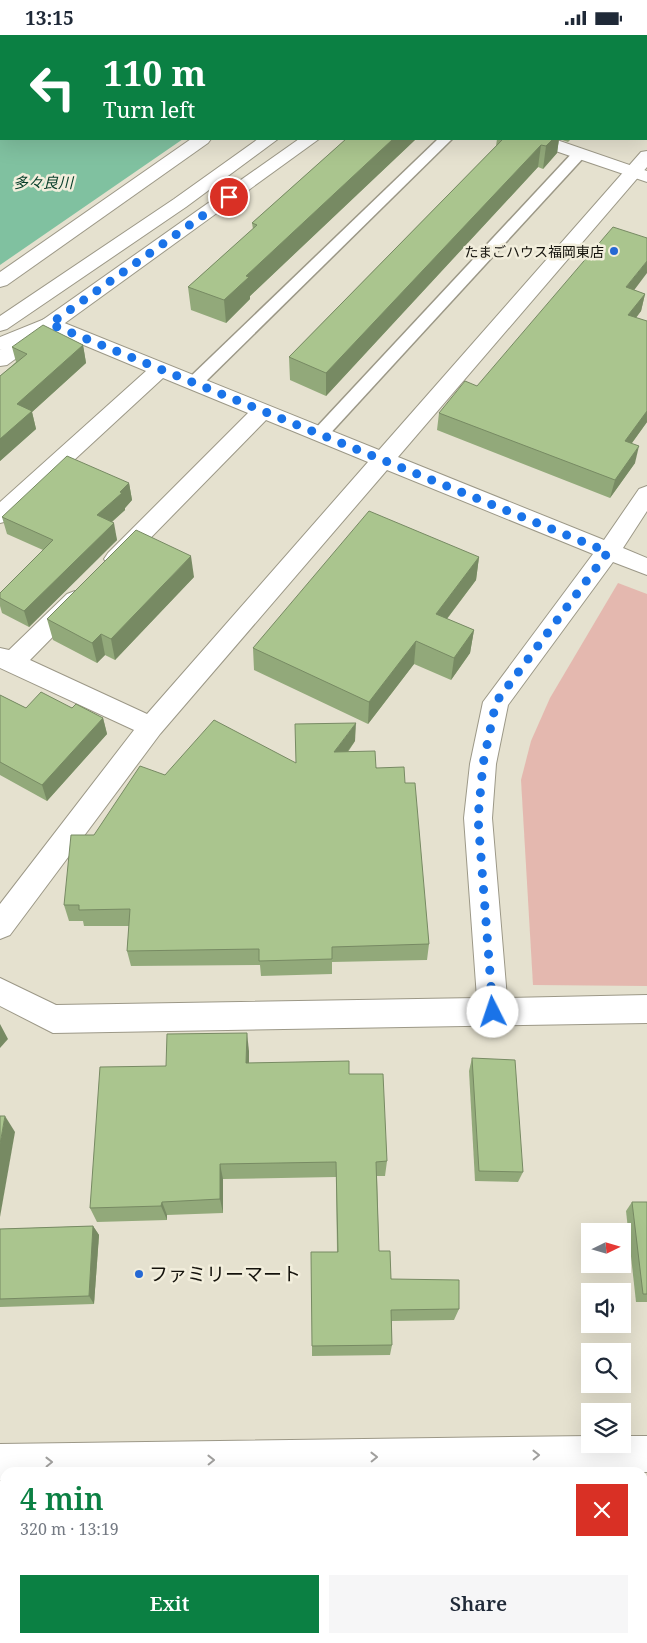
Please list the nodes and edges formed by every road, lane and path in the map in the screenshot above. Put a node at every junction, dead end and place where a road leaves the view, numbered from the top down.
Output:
1 (201, 140) edge
2 (268, 140) edge
3 (309, 140) edge
4 (444, 140) edge
5 (541, 140) edge
6 (580, 153) junction
7 (643, 168) edge
8 (101, 256) junction
9 (0, 281) edge
10 (50, 324) junction
11 (0, 325) edge
12 (0, 344) edge
13 (0, 360) edge
14 (160, 369) junction
15 (194, 383) junction
16 (262, 411) junction
17 (320, 434) junction
18 (383, 459) junction
19 (647, 494) edge
20 (0, 515) edge
21 (608, 552) junction
22 (647, 567) edge
23 (6, 660) edge
24 (151, 727) junction
25 (0, 926) edge
26 (0, 991) edge
27 (647, 1009) edge
28 (493, 1012) junction
29 (647, 1454) edge
30 (0, 1462) edge

1 - 9 main road
2 - 8 main road
3 - 10 main road
4 - 15 lane
5 - 6 main road
6 - 7 main road
6 - 17 lane
7 - 18 main road
8 - 10 main road
8 - 11 main road
10 - 12 main road
10 - 13 main road
10 - 14 main road
14 - 15 main road
14 - 20 main road
15 - 16 main road
16 - 17 main road
16 - 23 main road
17 - 18 main road
18 - 21 main road
18 - 24 main road
19 - 21 main road
21 - 22 main road
21 - 28 main road
23 - 24 main road
24 - 25 main road
26 - 28 main road
27 - 28 main road
30 -> 29 main road

